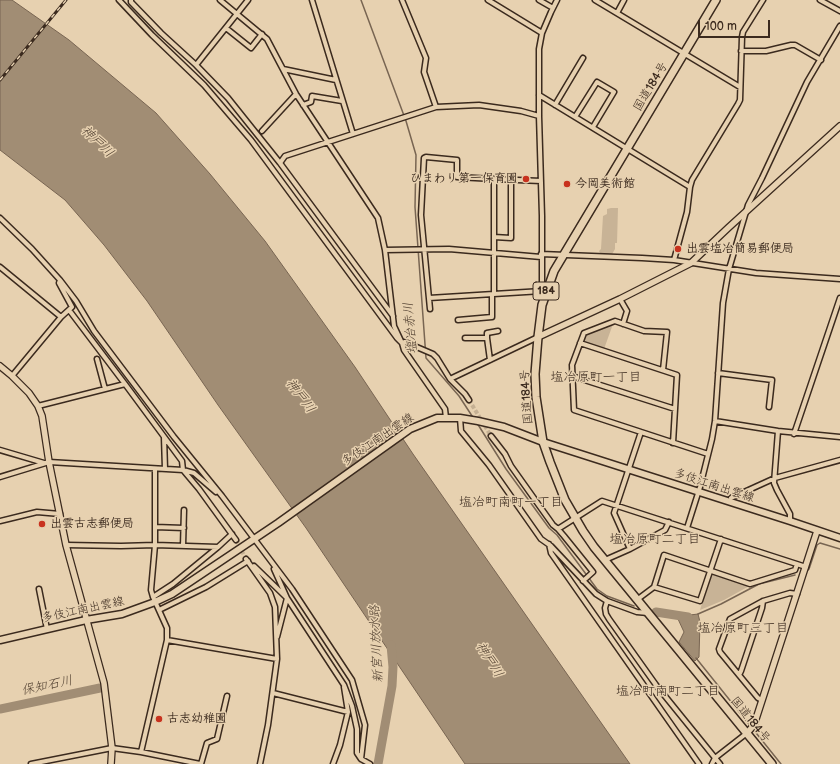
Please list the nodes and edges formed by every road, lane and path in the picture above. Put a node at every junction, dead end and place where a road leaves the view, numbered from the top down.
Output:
1 (119, 0) edge
2 (131, 0) edge
3 (220, 0) edge
4 (248, 0) edge
5 (312, 0) edge
6 (402, 0) edge
7 (488, 0) edge
8 (539, 0) edge
9 (558, 0) edge
10 (597, 0) edge
11 (624, 0) edge
12 (716, 0) edge
13 (763, 0) edge
14 (820, 0) edge
15 (553, 8) junction
16 (840, 11) edge
17 (617, 13) junction
18 (237, 14) junction
19 (840, 26) edge
20 (226, 28) junction
21 (542, 32) junction
22 (262, 34) junction
23 (741, 51) junction
24 (684, 53) junction
25 (583, 58) dead end
26 (821, 60) junction
27 (196, 64) junction
28 (283, 69) junction
29 (336, 80) junction
30 (740, 87) junction
31 (296, 94) junction
32 (539, 95) junction
33 (342, 101) junction
34 (303, 105) junction
35 (555, 105) junction
36 (436, 106) junction
37 (539, 116) junction
38 (575, 117) junction
39 (840, 126) edge
40 (593, 128) junction
41 (262, 131) dead end
42 (353, 134) junction
43 (328, 142) junction
44 (627, 147) junction
45 (280, 163) junction
46 (494, 179) junction
47 (511, 180) junction
48 (541, 181) junction
49 (690, 187) junction
50 (746, 212) junction
51 (0, 218) edge
52 (494, 237) junction
53 (424, 249) junction
54 (385, 250) junction
55 (494, 253) junction
56 (541, 255) junction
57 (563, 255) junction
58 (674, 260) junction
59 (691, 263) junction
60 (0, 267) edge
61 (729, 269) junction
62 (840, 279) edge
63 (60, 280) junction
64 (544, 291) junction
65 (493, 294) junction
66 (429, 298) junction
67 (840, 298) edge
68 (620, 299) junction
69 (430, 309) dead end
70 (69, 310) junction
71 (393, 317) junction
72 (61, 318) junction
73 (458, 320) dead end
74 (623, 324) junction
75 (498, 331) dead end
76 (538, 337) junction
77 (465, 338) dead end
78 (487, 338) junction
79 (402, 343) junction
80 (580, 343) junction
81 (97, 359) dead end
82 (490, 360) junction
83 (1, 370) edge
84 (663, 370) junction
85 (718, 373) junction
86 (12, 376) junction
87 (572, 376) junction
88 (450, 379) junction
89 (125, 384) junction
90 (105, 389) junction
91 (469, 400) tunnel mouth
92 (38, 406) junction
93 (769, 407) dead end
94 (675, 409) junction
95 (446, 418) junction
96 (460, 418) junction
97 (715, 421) junction
98 (778, 431) junction
99 (641, 432) junction
100 (794, 434) junction
101 (491, 436) tunnel mouth
102 (164, 437) junction
103 (840, 437) edge
104 (543, 442) junction
105 (673, 443) junction
106 (0, 450) edge
107 (708, 454) junction
108 (840, 460) edge
109 (47, 463) junction
110 (155, 469) junction
111 (165, 469) junction
112 (183, 470) junction
113 (629, 470) junction
114 (0, 477) edge
115 (775, 478) junction
116 (698, 492) junction
117 (222, 496) junction
118 (731, 498) dead end
119 (617, 505) junction
120 (184, 510) dead end
121 (60, 514) junction
122 (575, 518) junction
123 (0, 521) edge
124 (790, 521) junction
125 (669, 522) junction
126 (155, 527) junction
127 (184, 528) junction
128 (687, 528) junction
129 (558, 529) junction
130 (817, 531) junction
131 (232, 534) junction
132 (840, 538) edge
133 (254, 539) junction
134 (721, 539) junction
135 (236, 540) tunnel mouth
136 (548, 544) junction
137 (66, 545) junction
138 (155, 545) junction
139 (183, 546) junction
140 (218, 547) junction
141 (630, 549) junction
142 (604, 560) junction
143 (248, 561) junction
144 (271, 562) junction
145 (797, 564) junction
146 (806, 567) junction
147 (710, 570) junction
148 (585, 580) junction
149 (654, 587) junction
150 (39, 589) dead end
151 (797, 594) junction
152 (287, 598) junction
153 (154, 599) junction
154 (638, 599) junction
155 (607, 601) junction
156 (763, 601) junction
157 (159, 610) junction
158 (648, 613) junction
159 (86, 620) junction
160 (47, 629) junction
161 (0, 640) edge
162 (167, 640) junction
163 (276, 643) junction
164 (277, 660) junction
165 (739, 675) junction
166 (344, 684) junction
167 (273, 693) junction
168 (227, 696) dead end
169 (762, 700) junction
170 (348, 712) junction
171 (746, 733) junction
172 (112, 748) junction
173 (141, 752) junction
174 (715, 758) junction
175 (173, 759) junction
176 (361, 759) junction
177 (31, 764) edge
178 (111, 764) edge
179 (173, 764) edge
180 (200, 764) edge
181 (260, 764) edge
182 (333, 764) edge
183 (370, 764) edge
184 (699, 764) edge
185 (712, 764) edge
186 (720, 764) edge
187 (772, 764) edge

1 - 79 street
2 - 27 street
3 - 18 street
4 - 18 street
5 - 29 street
6 - 36 street
7 - 21 street
8 - 15 street
9 - 15 street
10 - 17 street
11 - 17 street
12 - 24 highway, 国道184号 / 184
13 - 23 street
14 - 16 street
15 - 21 street
17 - 24 street
18 - 20 street
18 - 22 street
19 - 26 street
20 - 22 street
20 - 27 street
21 - 32 street
22 - 28 street
23 - 26 street
23 - 30 street
24 - 30 street
24 - 44 highway, 国道184号 / 184
25 - 35 street
26 - 50 street
27 - 45 street
28 - 29 street
28 - 31 street
29 - 33 street
30 - 49 street
31 - 34 street
31 - 41 street
32 - 35 street
32 - 37 street
33 - 34 street
33 - 42 street
34 - 43 street
35 - 38 street
36 - 37 street
36 - 42 street
37 - 48 street
38 - 40 street
38 - 40 street
39 - 50 street
40 - 44 street
42 - 43 street
43 - 45 street
43 - 54 street
44 - 49 street
44 - 57 highway, 国道184号 / 184
45 - 71 street
46 - 47 street
46 - 52 street
46 - 53 street
47 - 48 street
47 - 52 street
48 - 56 street
49 - 58 street
50 - 59 street
50 - 61 street
51 - 63 street
52 - 55 street
53 - 54 street
53 - 55 street
53 - 66 street
54 - 71 street
55 - 56 street
55 - 65 street
56 - 57 street
56 - 64 street
57 - 58 street
57 - 64 highway, 国道184号 / 184
58 - 59 street
59 - 61 street
59 - 68 street
60 - 72 street
61 - 62 street
61 - 85 street
63 - 70 street
63 - 117 street
64 - 65 street
64 - 76 highway, 国道184号 / 184
65 - 66 street
65 - 73 street
66 - 69 street
67 - 100 street
68 - 74 street
68 - 76 street
70 - 72 street
70 - 89 street
71 - 79 street
72 - 86 street
74 - 80 street
74 - 84 street
75 - 78 street
76 - 82 street
76 - 104 highway, 国道184号 / 184
77 - 78 street
78 - 82 street
79 - 88 street
79 - 95 street
80 - 84 street
80 - 87 street
81 - 90 street
82 - 88 street
83 - 86 street
84 - 94 street
85 - 93 street
85 - 97 street
86 - 92 street
87 - 94 street
87 - 99 street
88 - 91 street
89 - 90 street
89 - 102 street
90 - 92 street
92 - 109 street
94 - 105 street
95 - 96 main road, 多伎江南出雲線
95 - 133 main road, 多伎江南出雲線
96 - 104 main road, 多伎江南出雲線
96 - 136 street
97 - 98 street
97 - 107 street
98 - 100 street
98 - 115 street
99 - 105 street
99 - 113 street
100 - 103 street
101 - 129 street
102 - 111 street
102 - 112 street
104 - 113 main road, 多伎江南出雲線
104 - 122 highway, 国道184号 / 184
105 - 107 street
106 - 109 street
107 - 116 street
108 - 115 street
109 - 110 street
109 - 114 street
109 - 121 street
110 - 111 street
110 - 126 street
111 - 112 street
112 - 117 street
112 - 131 street
113 - 116 main road, 多伎江南出雲線
113 - 119 street
115 - 118 street
115 - 124 street
116 - 124 main road, 多伎江南出雲線
116 - 128 street
117 - 133 street
119 - 122 street
119 - 125 street
119 - 141 street
120 - 127 street
121 - 123 street
121 - 137 street
122 - 129 street
122 - 142 highway, 国道184号 / 184
124 - 130 main road, 多伎江南出雲線
125 - 128 street
125 - 141 street
126 - 127 street
126 - 138 street
127 - 139 street
128 - 134 street
129 - 148 street
130 - 132 main road, 多伎江南出雲線
130 - 146 street
131 - 135 street
131 - 140 street
133 - 144 street
133 - 153 main road, 多伎江南出雲線
134 - 145 street
134 - 147 street
136 - 148 street
136 - 184 street
137 - 138 street
137 - 159 street
138 - 139 street
138 - 153 street
139 - 140 street
140 - 153 street
141 - 142 street
142 - 154 highway, 国道184号 / 184
143 - 152 street
143 - 157 street
143 - 163 street
144 - 152 street
144 - 176 street
145 - 146 street
145 - 147 street
146 - 151 street
147 - 149 street
147 - 149 street
148 - 155 street
149 - 154 street
150 - 160 street
151 - 156 street
151 - 169 street
152 - 163 street
152 - 166 street
153 - 157 street
153 - 159 main road, 多伎江南出雲線
154 - 158 highway, 国道184号 / 184
155 - 158 street
155 - 174 street
156 - 165 street
156 - 165 street
157 - 162 street
158 - 171 highway, 国道184号 / 184
159 - 160 main road, 多伎江南出雲線
159 - 172 street
160 - 161 main road, 多伎江南出雲線
162 - 164 street
162 - 173 street
163 - 164 street
164 - 167 street
165 - 169 street
166 - 170 street
166 - 176 street
167 - 170 street
167 - 181 street
168 - 180 street
169 - 171 street
170 - 182 street
171 - 174 street
171 - 187 highway, 国道184号 / 184
172 - 173 street
172 - 177 street
172 - 178 street
173 - 175 street
174 - 185 street
174 - 186 street
175 - 179 street
175 - 180 street
176 - 183 street

